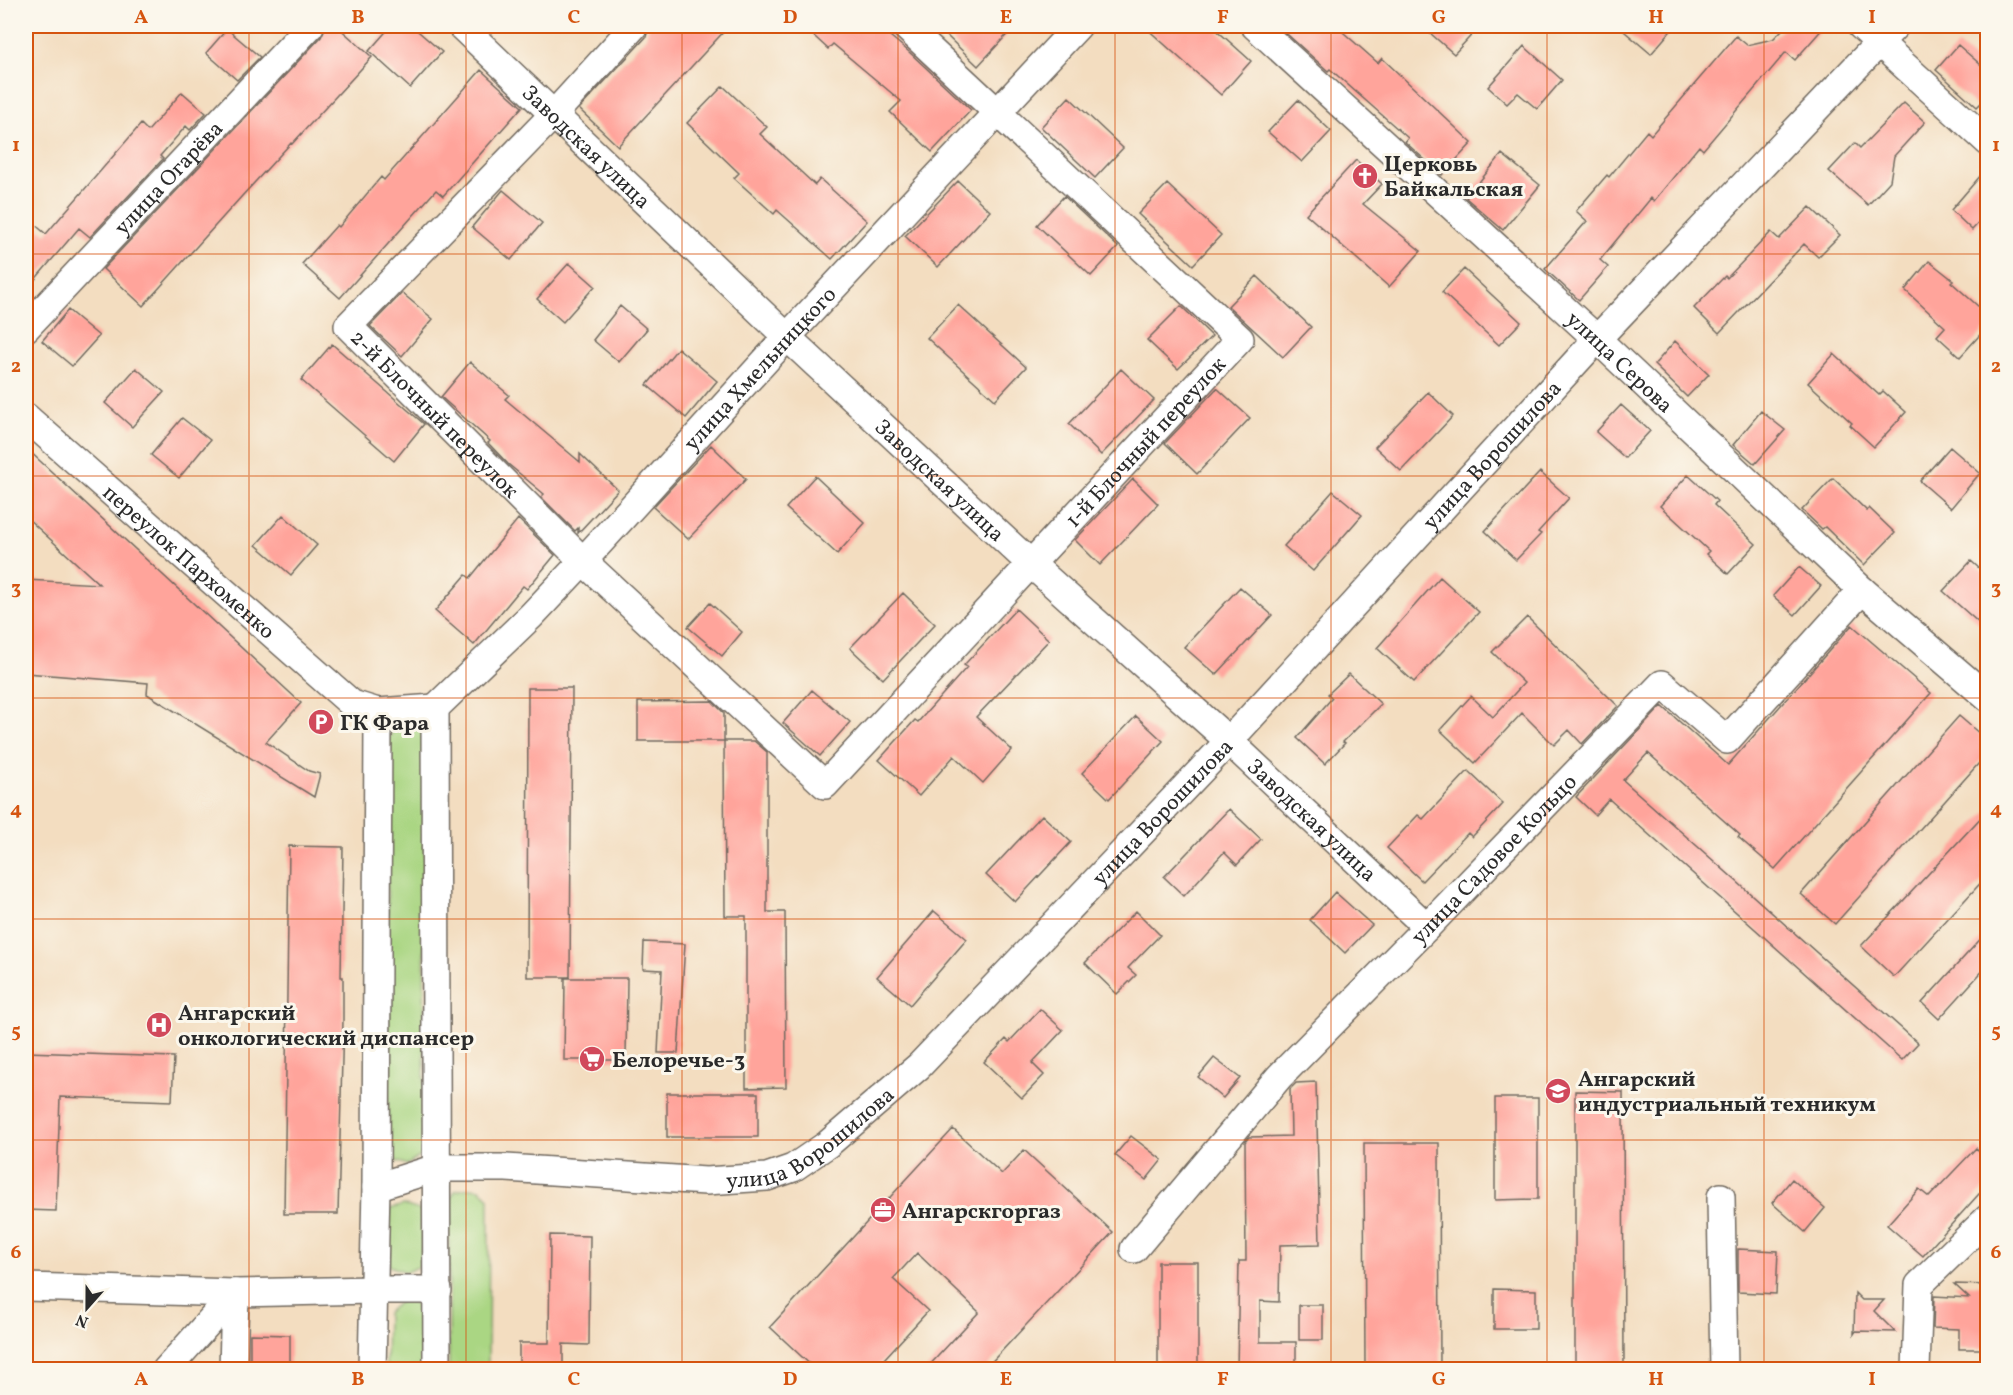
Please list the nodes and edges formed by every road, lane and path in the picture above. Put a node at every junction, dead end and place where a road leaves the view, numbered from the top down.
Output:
1 (310, 26) edge
2 (461, 26) edge
3 (634, 26) edge
4 (905, 26) edge
5 (1078, 26) edge
6 (1255, 26) edge
7 (1879, 31) edge
8 (997, 112) junction
9 (554, 114) junction
10 (1988, 142) edge
11 (26, 328) edge
12 (787, 337) junction
13 (1597, 339) junction
14 (26, 417) edge
15 (583, 561) junction
16 (1031, 564) junction
17 (1862, 590) junction
18 (1988, 698) edge
19 (435, 708) junction
20 (378, 712) junction
21 (1229, 741) junction
22 (825, 785) joint
23 (1427, 927) junction
24 (436, 1168) junction
25 (376, 1186) junction
26 (1721, 1197) dead end
27 (1988, 1218) edge
28 (1134, 1249) dead end
29 (26, 1287) edge
30 (373, 1290) junction
31 (438, 1290) junction
32 (235, 1293) junction
33 (166, 1370) edge
34 (233, 1370) edge
35 (372, 1370) edge
36 (437, 1370) edge
37 (1724, 1370) edge
38 (1916, 1370) edge

1 - 11 street, улица Огарёва
2 - 9 street, Заводская улица
3 - 9 street, 2-й Блочный переулок
4 - 8 street
5 - 8 street, улица Хмельницкого
6 - 13 street, улица Серова
7 - 10 street
7 - 13 street, улица Ворошилова
8 - 12 street, улица Хмельницкого
8 - 16 street, 1-й Блочный переулок
9 - 12 street, Заводская улица
9 - 15 street, 2-й Блочный переулок
12 - 15 street, улица Хмельницкого
12 - 16 street, Заводская улица
13 - 17 street, улица Серова
13 - 21 street, улица Ворошилова
14 - 20 street, переулок Пархоменко
15 - 19 street, улица Хмельницкого
15 - 22 street, 2-й Блочный переулок
16 - 21 street, Заводская улица
16 - 22 street, 1-й Блочный переулок
17 - 18 street, улица Серова
17 - 23 street, улица Садовое Кольцо
19 - 20 street
19 - 24 street
20 - 25 street
21 - 23 street, Заводская улица
21 - 24 street, улица Ворошилова
23 - 28 street, улица Садовое Кольцо
24 - 25 street, улица Ворошилова
24 - 31 street
25 - 30 street
26 - 37 street
27 - 38 street
29 - 32 street
30 - 31 street
30 - 32 street
30 - 35 street
31 - 36 street
32 - 33 street
32 - 34 street

